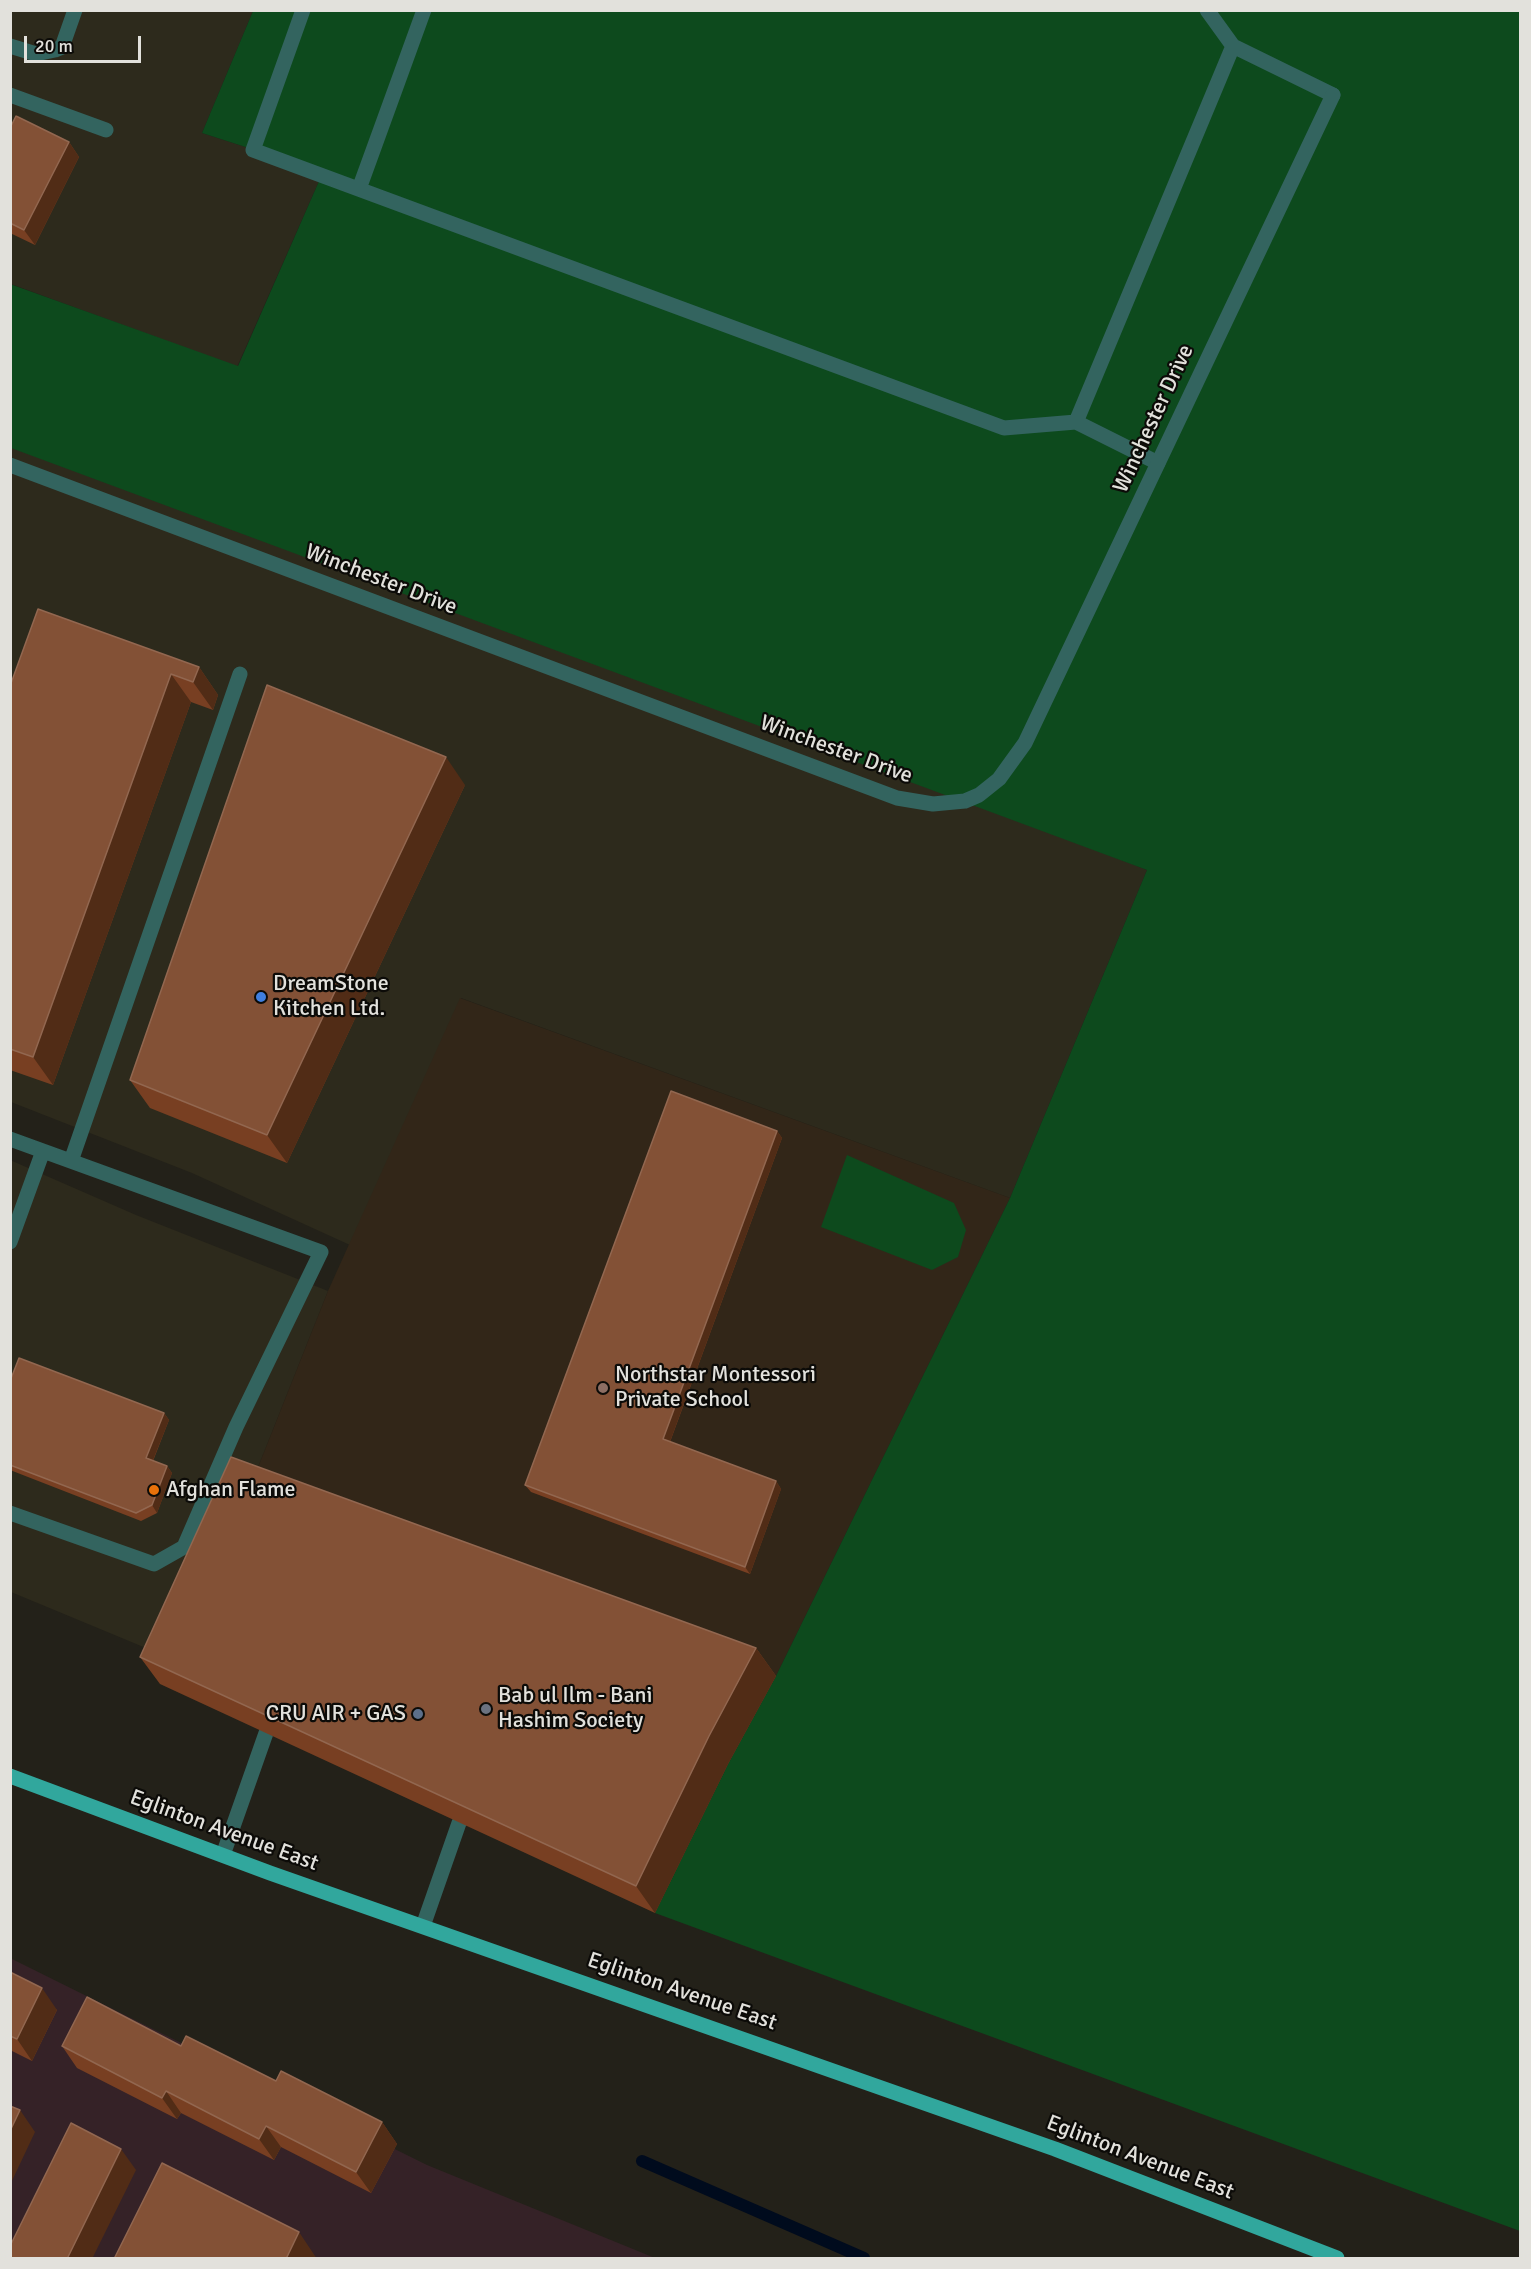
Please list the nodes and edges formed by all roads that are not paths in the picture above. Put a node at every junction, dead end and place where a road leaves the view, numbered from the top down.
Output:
1 (75, 10) edge
2 (303, 10) edge
3 (424, 10) edge
4 (1207, 10) edge
5 (10, 46) edge
6 (1233, 46) junction
7 (10, 94) edge
8 (106, 130) dead end
9 (359, 189) junction
10 (1076, 422) junction
11 (1158, 463) junction
12 (10, 465) edge
13 (240, 674) dead end
14 (10, 1139) edge
15 (43, 1151) junction
16 (71, 1161) junction
17 (11, 1239) edge
18 (10, 1513) edge
19 (275, 1706) edge
20 (10, 1776) edge
21 (470, 1791) edge
22 (223, 1855) junction
23 (423, 1926) junction
24 (1337, 2259) edge

1 - 5 street
2 - 9 street
3 - 9 street
4 - 6 street
6 - 10 street
6 - 11 street, Winchester Drive
7 - 8 street
9 - 10 street
10 - 11 street
11 - 12 street, Winchester Drive
13 - 16 street
14 - 15 street
15 - 16 street
15 - 17 street
16 - 18 street
19 - 22 street
20 - 22 main road, Eglinton Avenue East
21 - 23 street
22 - 23 main road, Eglinton Avenue East
23 - 24 main road, Eglinton Avenue East

